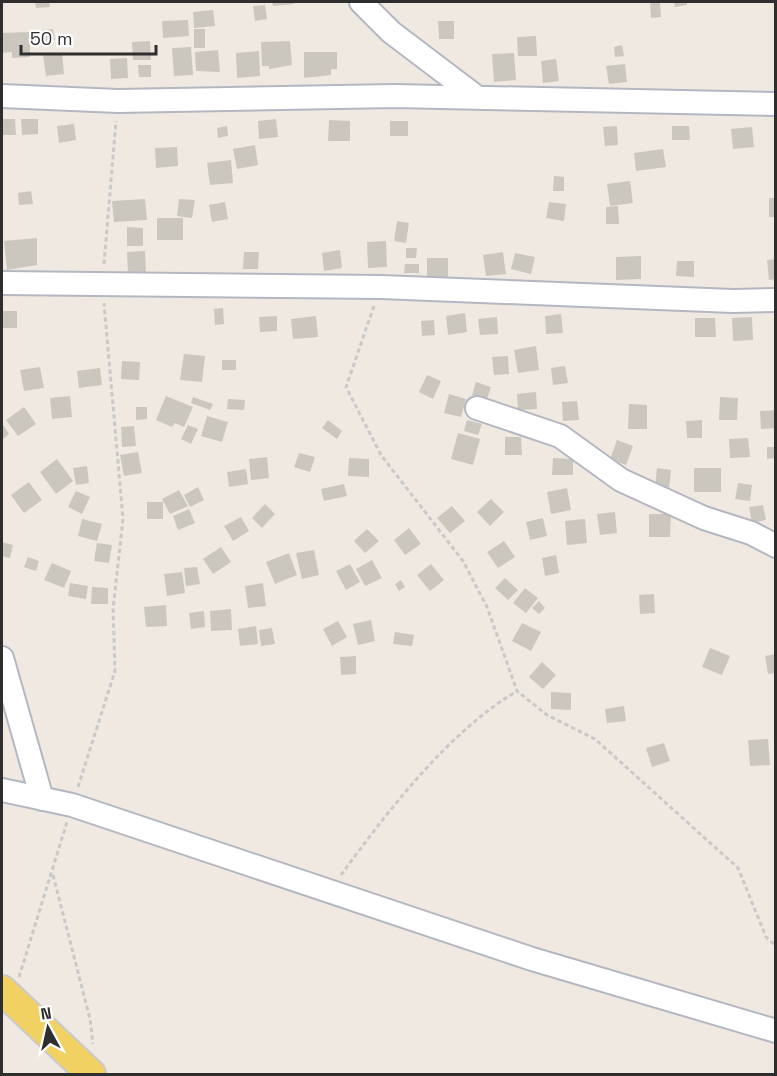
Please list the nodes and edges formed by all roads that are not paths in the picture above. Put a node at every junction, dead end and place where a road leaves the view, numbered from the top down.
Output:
1 (361, 2) edge
2 (2, 96) edge
3 (478, 98) junction
4 (776, 104) edge
5 (2, 282) edge
6 (776, 300) edge
7 (477, 408) dead end
8 (776, 546) edge
9 (2, 658) edge
10 (2, 790) edge
11 (42, 799) junction
12 (7, 995) edge
13 (776, 1031) edge
14 (90, 1073) edge

1 - 3 street
2 - 3 street
3 - 4 street
5 - 6 street
7 - 8 street
9 - 11 street
10 - 11 street
11 - 13 street
12 - 14 main road

